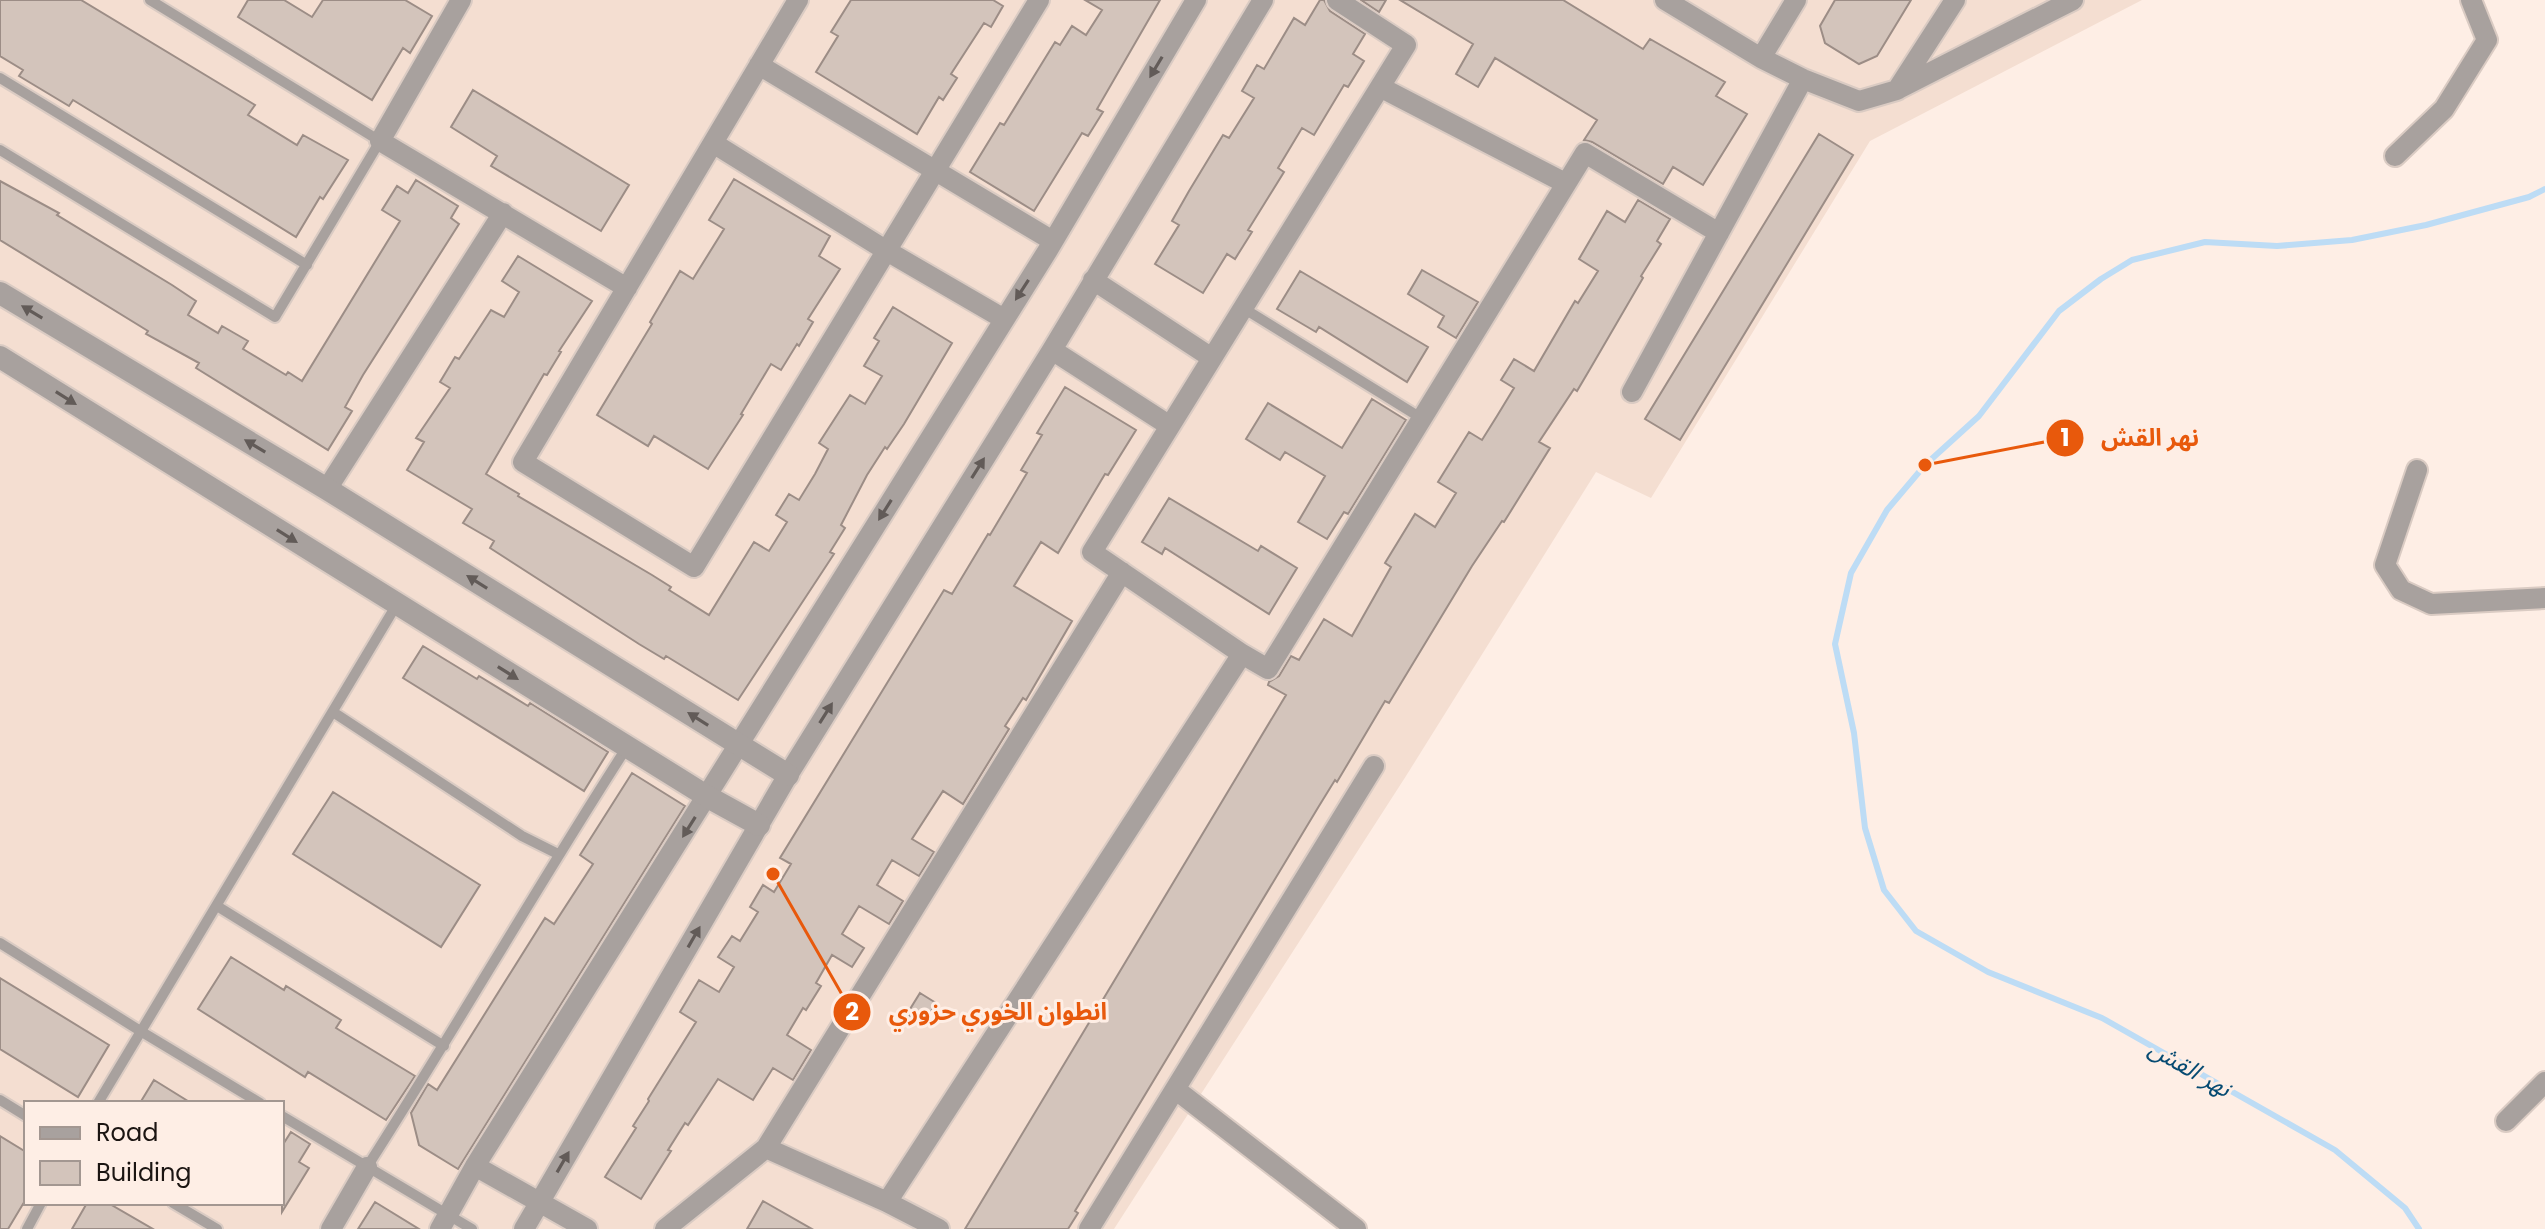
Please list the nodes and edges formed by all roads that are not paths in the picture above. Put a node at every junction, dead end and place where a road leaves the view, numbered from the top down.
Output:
1 (150, 0) edge
2 (461, 0) edge
3 (798, 0) edge
4 (1039, 0) edge
5 (1196, 0) edge
6 (1263, 0) edge
7 (1337, 0) edge
8 (1665, 0) edge
9 (1796, 0) edge
10 (1955, 0) edge
11 (2073, 0) edge
12 (2471, 0) edge
13 (1761, 58) junction
14 (759, 65) junction
15 (0, 78) edge
16 (1803, 79) junction
17 (1380, 87) junction
18 (1897, 90) junction
19 (380, 141) junction
20 (713, 143) junction
21 (0, 150) edge
22 (2395, 156) dead end
23 (935, 172) junction
24 (1565, 183) junction
25 (503, 213) junction
26 (1719, 233) junction
27 (1053, 241) junction
28 (887, 251) junction
29 (307, 265) junction
30 (1093, 280) junction
31 (627, 288) junction
32 (0, 293) edge
33 (1243, 308) junction
34 (1004, 319) junction
35 (1052, 350) junction
36 (0, 357) edge
37 (1212, 358) junction
38 (1632, 392) dead end
39 (1421, 418) junction
40 (1170, 426) junction
41 (2417, 470) dead end
42 (327, 489) junction
43 (1122, 572) junction
44 (2545, 598) edge
45 (397, 604) junction
46 (1242, 654) junction
47 (333, 712) junction
48 (739, 745) junction
49 (627, 747) junction
50 (1374, 766) dead end
51 (788, 775) junction
52 (708, 797) junction
53 (759, 825) junction
54 (558, 854) junction
55 (217, 906) junction
56 (0, 943) edge
57 (142, 1032) junction
58 (444, 1046) junction
59 (2545, 1082) edge
60 (1175, 1089) junction
61 (0, 1100) edge
62 (99, 1101) edge
63 (257, 1101) edge
64 (24, 1115) edge
65 (284, 1117) edge
66 (2506, 1121) dead end
67 (766, 1148) junction
68 (475, 1166) junction
69 (367, 1167) junction
70 (540, 1202) junction
71 (887, 1202) junction
72 (40, 1205) edge
73 (176, 1205) edge
74 (443, 1222) edge
75 (27, 1229) edge
76 (217, 1229) edge
77 (331, 1229) edge
78 (472, 1229) edge
79 (524, 1229) edge
80 (587, 1229) edge
81 (665, 1229) edge
82 (939, 1229) edge
83 (1089, 1229) edge
84 (1356, 1229) edge

1 - 19 lane
2 - 19 street
3 - 14 street
4 - 23 street
5 -> 27 street
6 - 30 street
7 - 17 street
8 - 13 street
9 - 13 street
10 - 18 street
11 - 18 street
12 - 22 street
13 - 16 street
14 - 20 street
14 - 23 street
15 - 29 lane
16 - 18 street
16 - 26 street
17 - 24 street
17 - 33 street
19 - 25 street
19 - 29 lane
20 - 28 street
20 - 31 street
21 - 29 lane
23 - 27 street
23 - 28 street
24 - 26 street
24 - 39 street
25 - 31 street
25 - 42 street
26 - 38 street
27 -> 34 street
28 - 31 street
28 - 34 street
30 - 35 street
30 - 37 street
42 -> 32 street
33 - 37 street
33 - 39 lane
34 -> 48 street
35 - 40 street
51 -> 35 street
36 -> 45 street
37 - 40 street
39 - 46 street
40 - 43 street
41 - 44 street
48 -> 42 street
43 - 46 street
43 - 67 street
45 - 47 lane
45 -> 49 street
46 - 71 street
47 - 54 lane
47 - 55 lane
48 - 51 street
48 - 52 street
49 - 52 street
49 - 54 lane
50 - 60 street
51 - 53 street
52 - 53 street
52 -> 68 street
70 -> 53 street
54 - 58 lane
55 - 57 lane
55 - 58 lane
56 - 57 lane
57 - 62 lane
57 - 63 lane
58 - 69 lane
59 - 66 street
60 - 83 street
60 - 84 street
61 - 64 lane
65 - 69 lane
67 - 71 street
67 - 81 street
68 - 70 street
68 - 74 street
69 - 74 lane
69 - 77 street
70 - 79 street
70 - 80 street
71 - 82 street
72 - 75 lane
73 - 76 lane
74 - 78 lane

